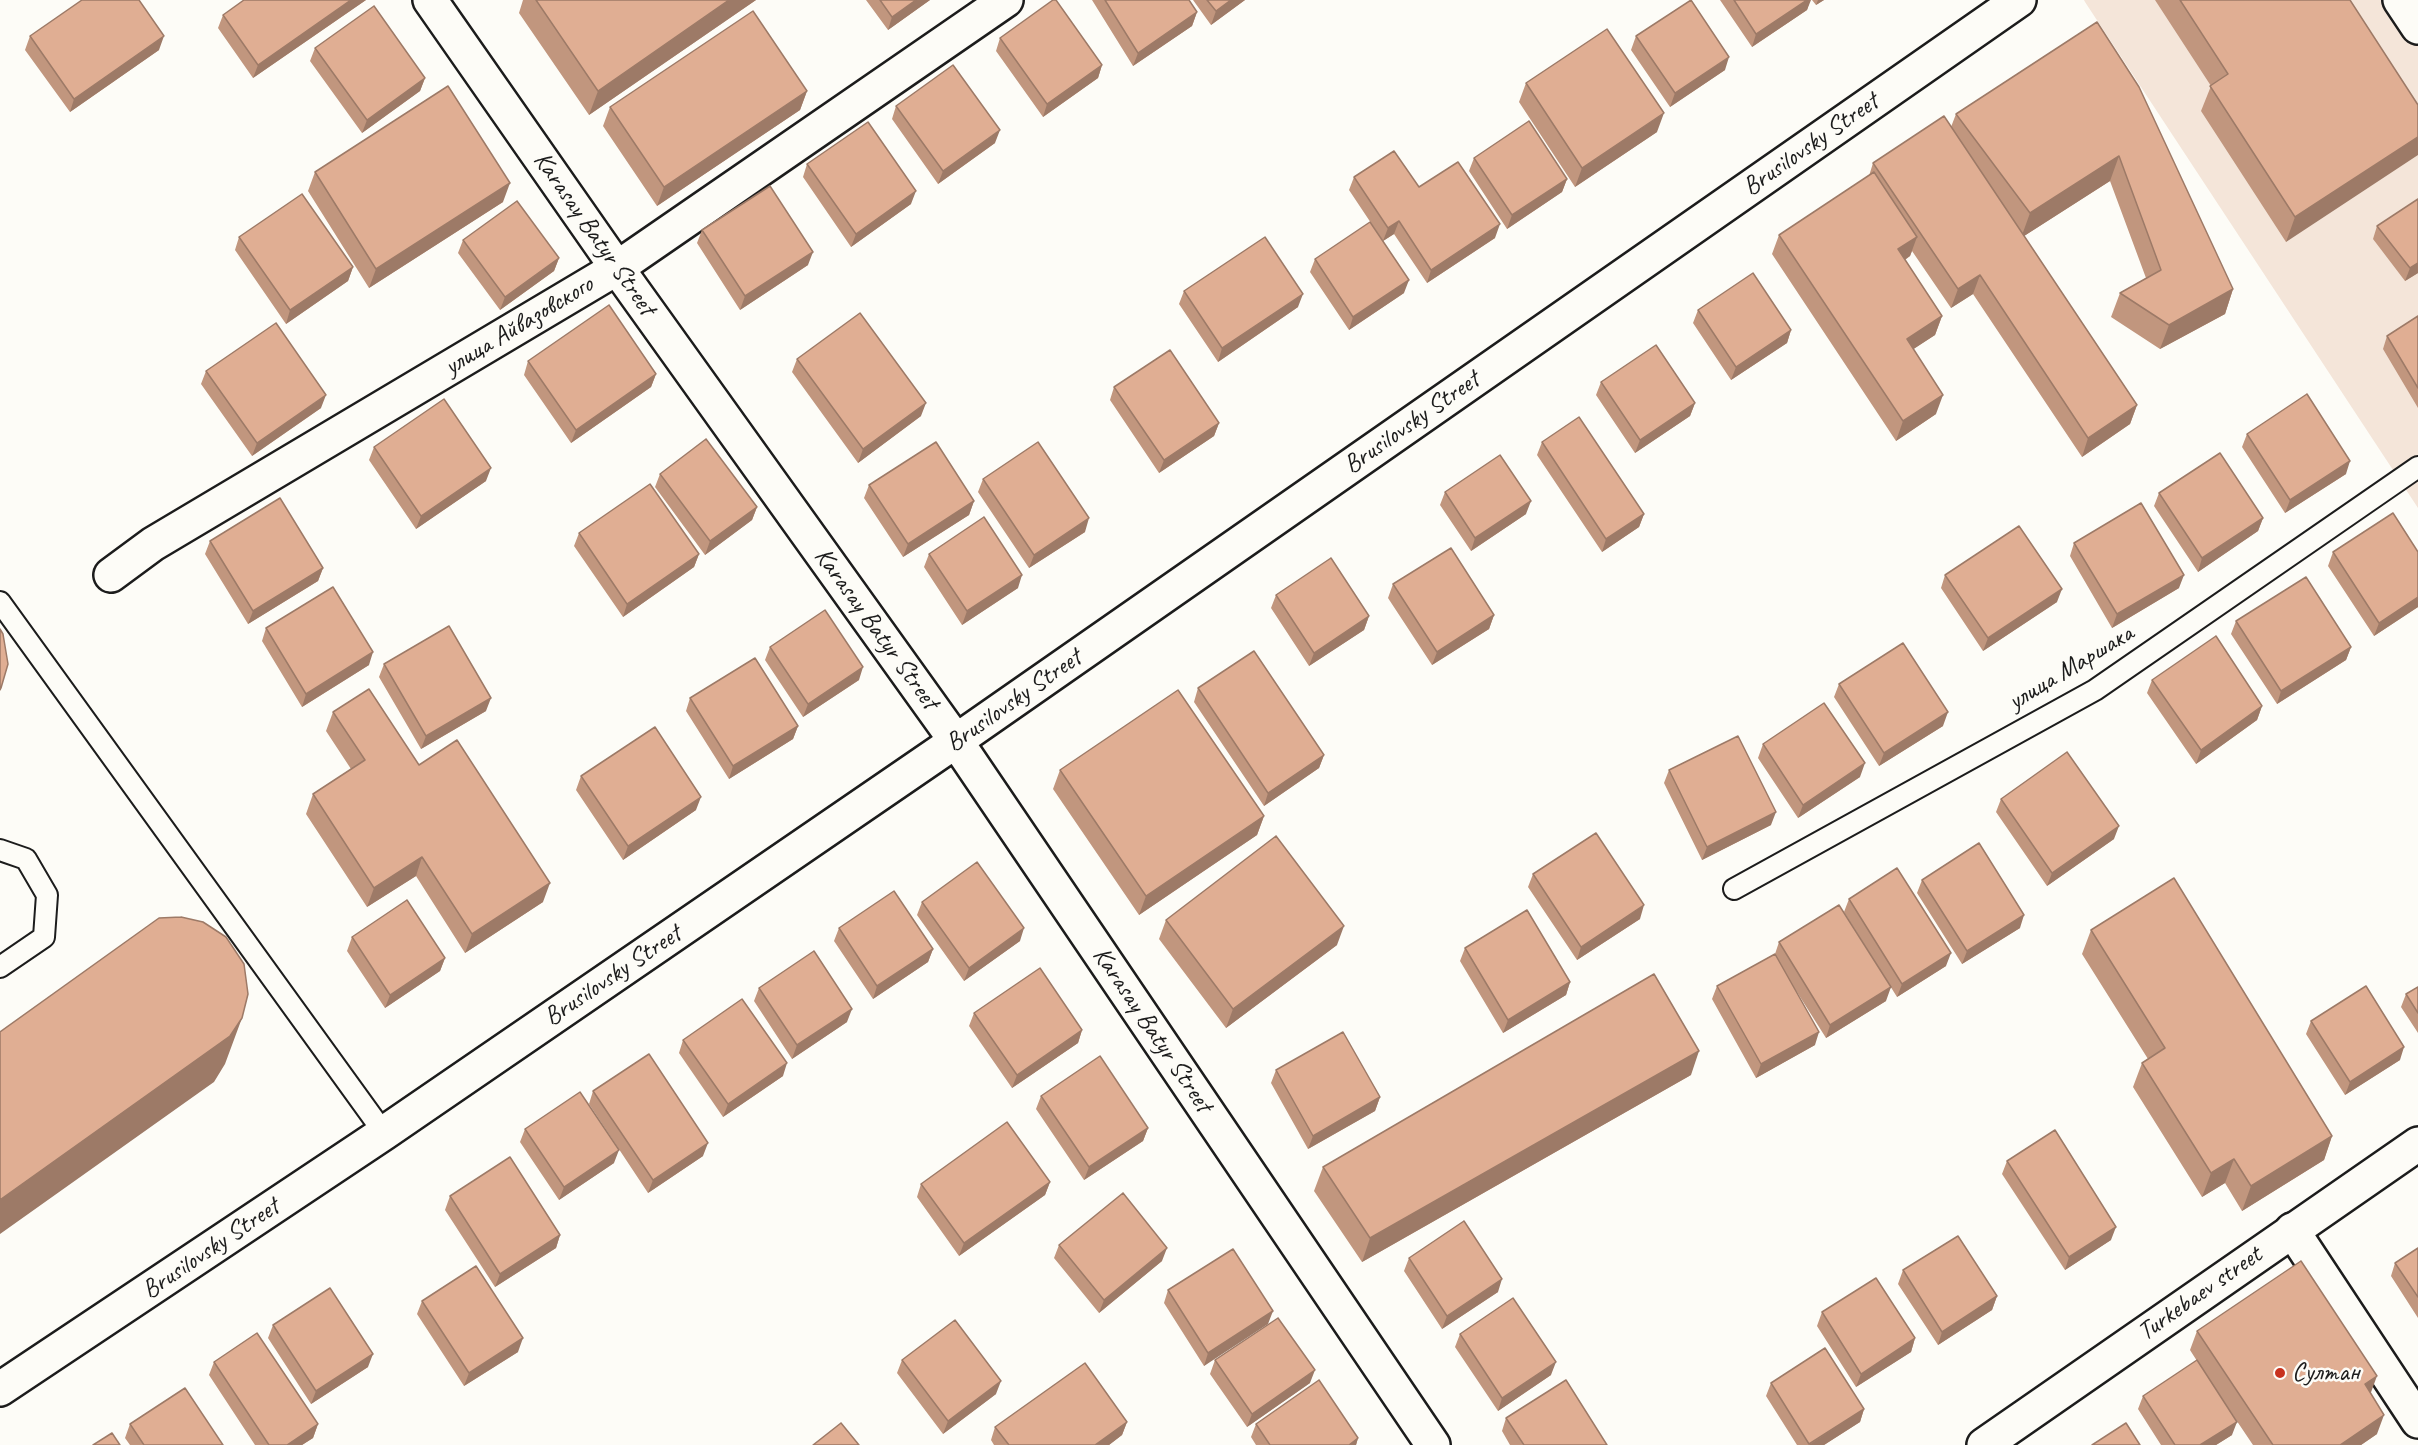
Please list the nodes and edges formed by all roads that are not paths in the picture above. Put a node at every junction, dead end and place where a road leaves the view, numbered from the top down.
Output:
1 (430, 0) edge
2 (1006, 0) edge
3 (2019, 0) edge
4 (2400, 0) edge
5 (2418, 27) edge
6 (617, 268) junction
7 (2418, 466) edge
8 (111, 575) dead end
9 (0, 602) edge
10 (957, 741) junction
11 (0, 850) edge
12 (1734, 889) dead end
13 (0, 967) edge
14 (384, 1132) junction
15 (2418, 1144) edge
16 (2292, 1230) junction
17 (0, 1389) edge
18 (2418, 1421) edge
19 (1433, 1445) edge
20 (1984, 1445) edge

1 - 6 street, Karasay Batyr Street
2 - 6 street, улица Айвазовского
3 - 10 street, Brusilovsky Street
4 - 5 street
6 - 8 street, улица Айвазовского
6 - 10 street, Karasay Batyr Street
7 - 12 lane, улица Маршака
9 - 14 lane
10 - 14 street, Brusilovsky Street
10 - 19 street, Karasay Batyr Street
11 - 13 lane
14 - 17 street, Brusilovsky Street
15 - 16 street, Turkebaev street
16 - 18 street
16 - 20 street, Turkebaev street

